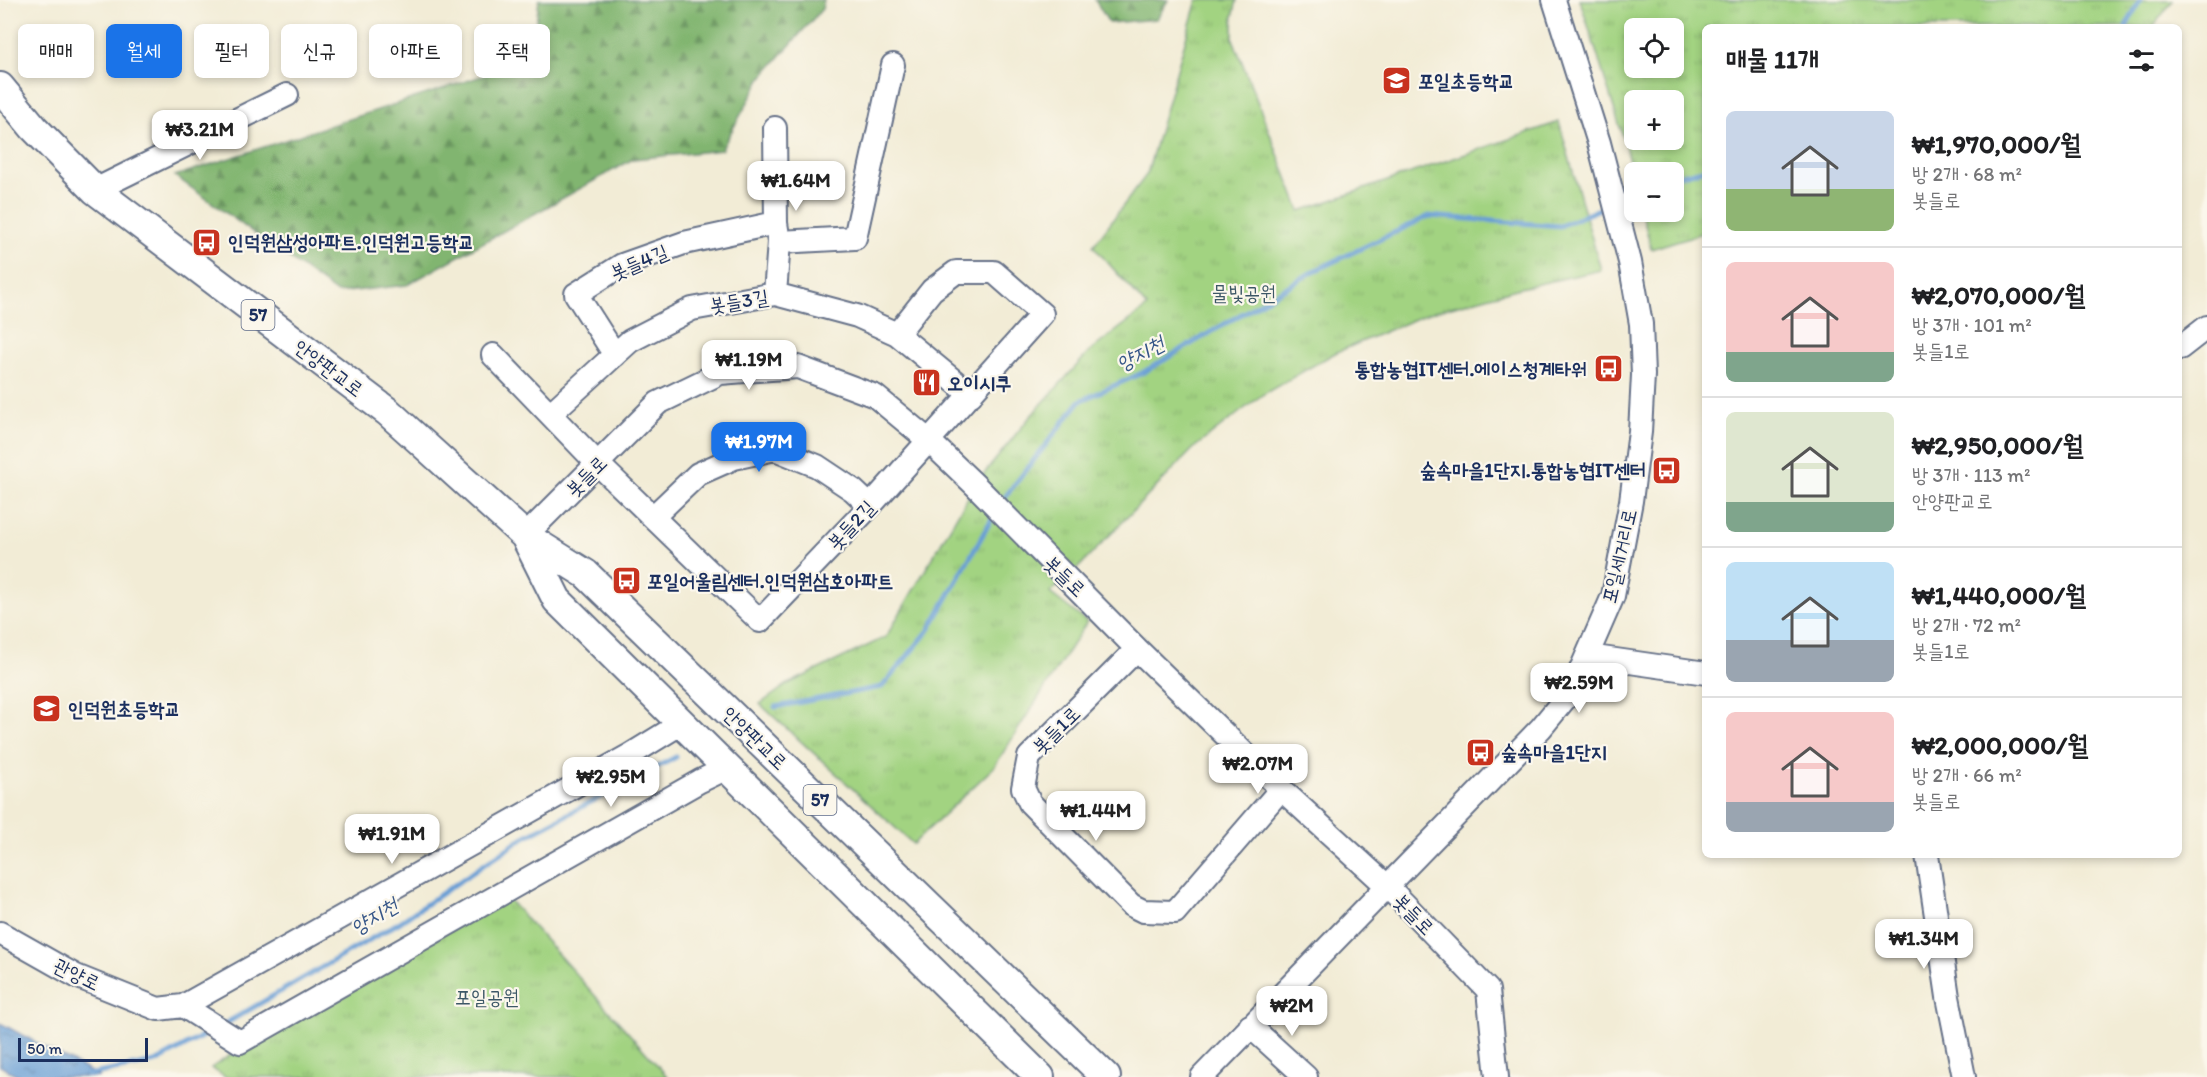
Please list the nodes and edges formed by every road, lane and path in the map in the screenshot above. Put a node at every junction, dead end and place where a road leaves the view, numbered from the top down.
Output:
1 (1554, 0) edge
2 (893, 65) dead end
3 (0, 87) edge
4 (287, 95) dead end
5 (775, 128) dead end
6 (95, 190) junction
7 (778, 232) junction
8 (775, 294) junction
9 (2207, 327) edge
10 (897, 334) junction
11 (2182, 346) edge
12 (615, 355) junction
13 (493, 356) dead end
14 (970, 395) junction
15 (550, 414) junction
16 (928, 440) junction
17 (598, 464) junction
18 (870, 506) junction
19 (653, 517) junction
20 (525, 536) junction
21 (1137, 649) junction
22 (1588, 656) junction
23 (1702, 672) edge
24 (682, 723) junction
25 (727, 768) junction
26 (1281, 789) junction
27 (1927, 858) edge
28 (1387, 886) junction
29 (0, 933) edge
30 (183, 1006) junction
31 (1250, 1026) junction
32 (1041, 1077) edge
33 (1106, 1077) edge
34 (1202, 1077) edge
35 (1306, 1077) edge
36 (1497, 1077) edge
37 (1964, 1077) edge

1 - 22 street, 포일세거리로
2 - 7 street, 봇들4길
3 - 6 main road, 안양판교로 / 57
4 - 6 street
5 - 7 street
6 - 20 main road, 안양판교로 / 57
7 - 8 street
7 - 12 street, 봇들4길
8 - 10 street, 봇들3길
8 - 12 street, 봇들3길
9 - 11 street
10 - 14 street, 봇들3길
10 - 14 street, 봇들2길
12 - 15 street, 봇들3길
13 - 15 street, 봇들2길
14 - 16 street, 봇들2길
15 - 17 street, 봇들2길
16 - 17 street, 봇들로
16 - 18 street, 봇들2길
16 - 21 street, 봇들로
17 - 19 street, 봇들2길
17 - 20 street, 봇들로
18 - 19 street
18 - 19 street, 봇들2길
20 - 24 main road, 안양판교로 / 57
20 - 33 main road, 안양판교로 / 57
21 - 26 street, 봇들로
21 - 26 street, 봇들1로
22 - 23 street
22 - 28 street, 포일세거리로
24 - 25 main road, 안양판교로 / 57
24 - 30 street
25 - 30 street
25 - 32 main road, 안양판교로 / 57
26 - 28 street, 봇들로
27 - 37 street
28 - 31 street, 포일세거리로
28 - 36 street, 봇들로
29 - 30 street, 관양로
31 - 34 street, 포일세거리로
31 - 35 street

